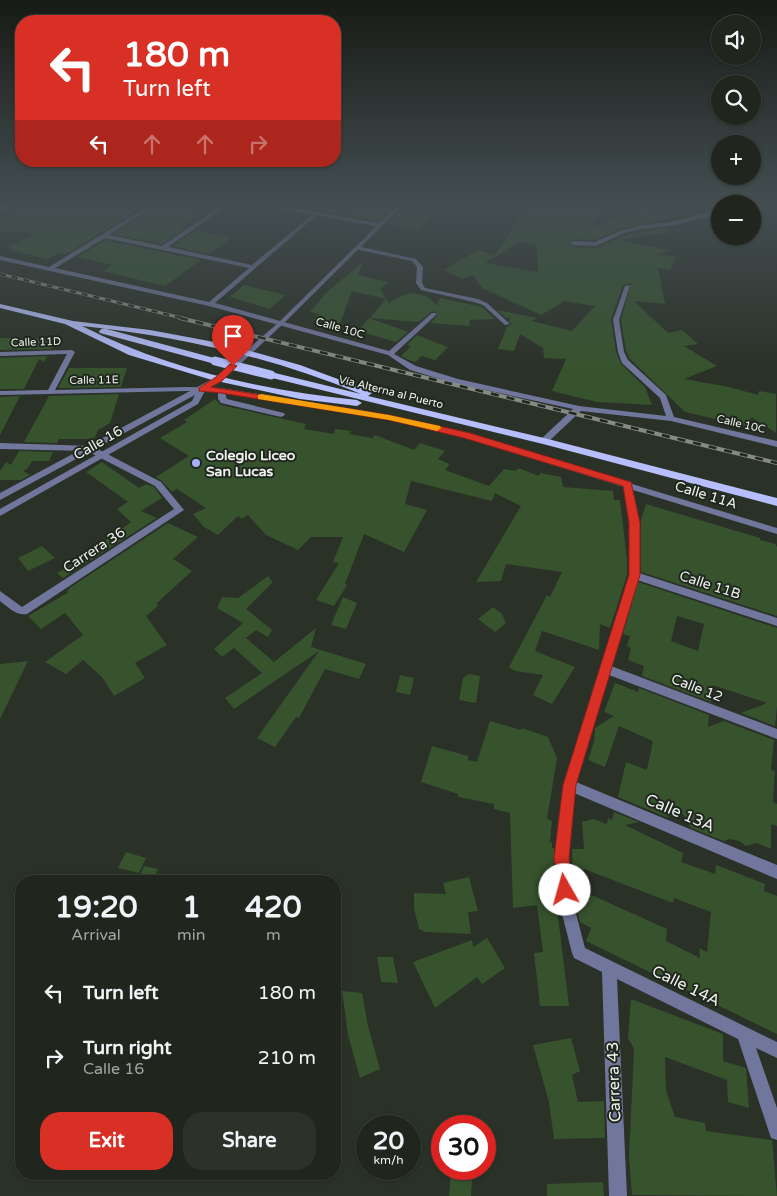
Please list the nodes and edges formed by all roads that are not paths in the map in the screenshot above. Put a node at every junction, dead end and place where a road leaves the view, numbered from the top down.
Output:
1 (4, 259) edge
2 (67, 259) edge
3 (214, 259) edge
4 (262, 259) edge
5 (346, 259) edge
6 (408, 259) edge
7 (252, 267) junction
8 (50, 269) junction
9 (628, 286) dead end
10 (210, 304) junction
11 (0, 306) edge
12 (434, 314) dead end
13 (66, 322) junction
14 (281, 323) junction
15 (507, 324) dead end
16 (247, 353) junction
17 (0, 354) edge
18 (390, 354) junction
19 (219, 379) junction
20 (202, 389) junction
21 (221, 390) junction
22 (50, 392) junction
23 (0, 393) edge
24 (399, 407) junction
25 (579, 408) junction
26 (281, 415) dead end
27 (671, 419) junction
28 (544, 441) junction
29 (777, 444) edge
30 (0, 446) edge
31 (89, 448) junction
32 (104, 455) junction
33 (628, 484) junction
34 (0, 497) edge
35 (777, 502) edge
36 (0, 513) edge
37 (777, 531) edge
38 (634, 575) junction
39 (0, 595) edge
40 (777, 622) edge
41 (606, 669) junction
42 (777, 734) edge
43 (570, 785) junction
44 (777, 872) edge
45 (609, 968) junction
46 (744, 1035) junction
47 (777, 1050) edge
48 (777, 1132) edge
49 (618, 1196) edge

1 - 8 street, Calle 10C
2 - 8 street
3 - 7 street
4 - 7 street
5 - 14 street, Calle 16
6 - 15 street
7 - 10 street
8 - 10 street, Calle 10C
9 - 27 street
10 - 14 street, Calle 10C
11 - 13 main road, Vía Alterna al Puerto
12 - 18 street
13 - 16 main road
13 - 19 main road
13 - 24 main road, Vía Alterna al Puerto, bridge
14 - 16 street, Calle 16
14 - 18 street, Calle 10C
16 - 19 street, Calle 16
16 - 24 main road
17 - 22 street, Calle 11D
18 - 25 street, Calle 10C
19 - 20 street, Calle 16
19 - 24 main road
20 - 21 street, Calle 11E
20 - 22 street, Calle 11E
20 - 31 street, Calle 16
20 - 32 street, Calle 16
21 - 26 street
21 - 33 street, Calle 11A
22 - 23 street, Calle 11E
24 - 28 main road, Vía Alterna al Puerto
25 - 27 street, Calle 10C
25 - 28 street
27 - 29 street, Calle 10C
28 - 35 main road, Vía Alterna al Puerto
30 - 31 street
31 - 32 street
31 - 34 street, Calle 16
32 - 36 street, Calle 16
32 - 39 street, Carrera 36
33 - 37 street, Calle 11A
33 - 38 street
38 - 40 street, Calle 11B
38 - 41 street
41 - 42 street, Calle 12
41 - 43 street
43 - 44 street, Calle 13A
43 - 45 street, Calle 14A
45 - 46 street, Calle 14A
45 - 49 street, Carrera 43
46 - 47 street, Calle 14A
46 - 48 street

